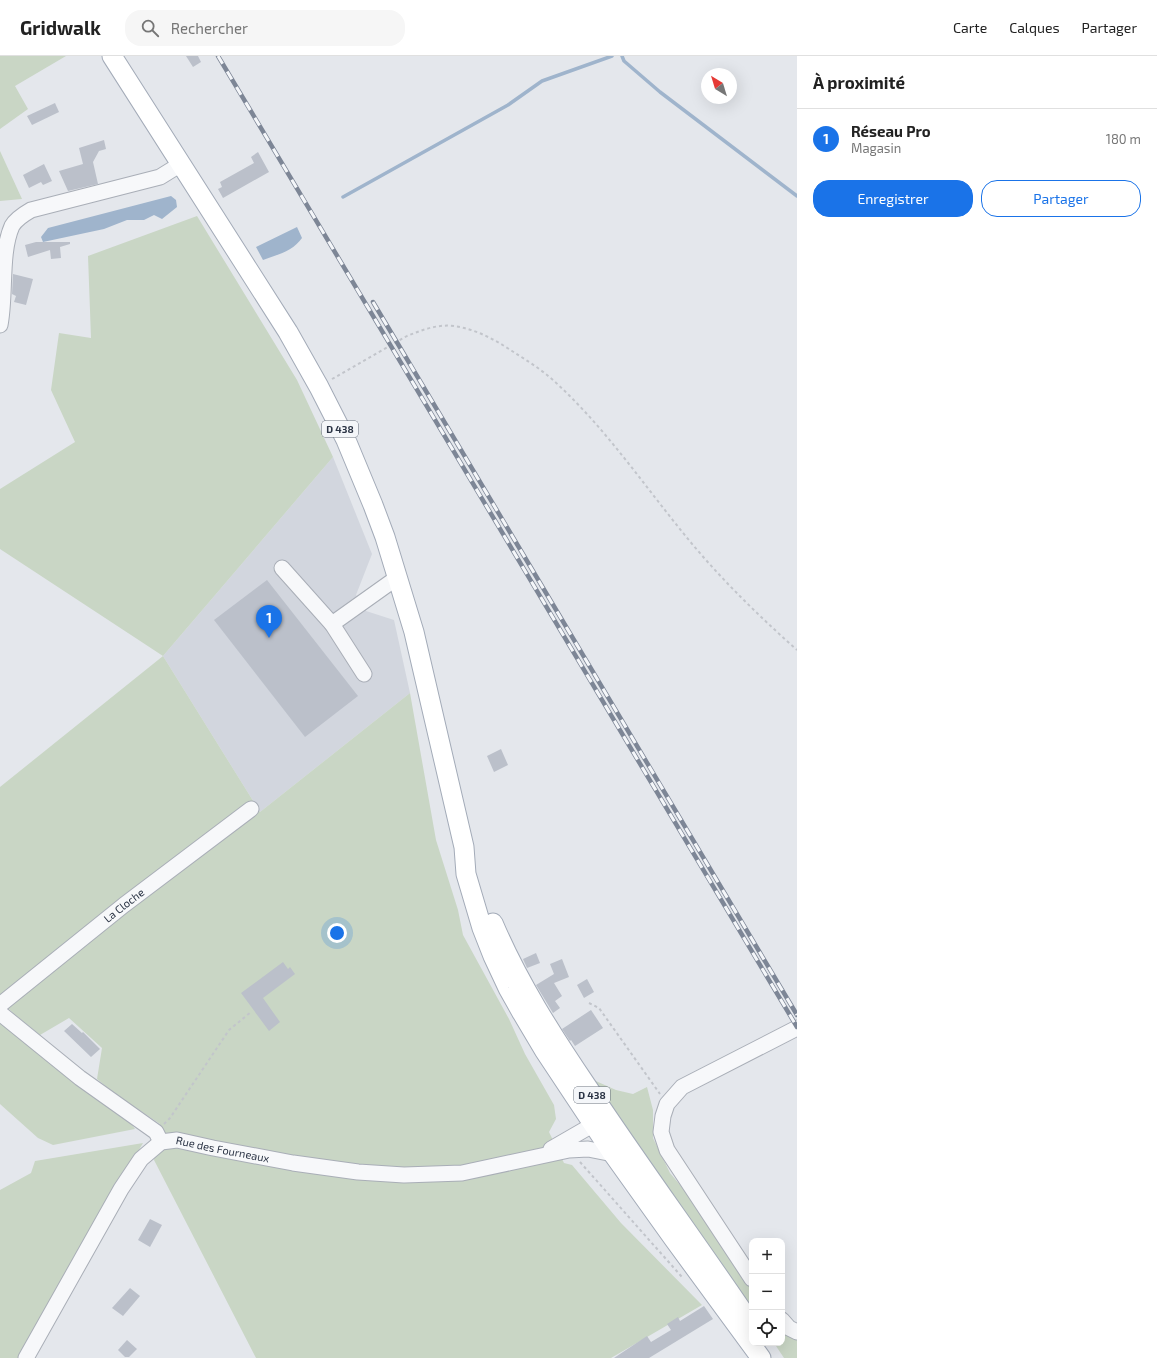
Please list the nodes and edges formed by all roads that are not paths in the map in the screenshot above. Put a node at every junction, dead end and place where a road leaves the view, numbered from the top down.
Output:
1 (112, 56) edge
2 (181, 164) junction
3 (0, 325) edge
4 (282, 568) dead end
5 (398, 577) junction
6 (332, 624) junction
7 (364, 674) dead end
8 (251, 809) dead end
9 (464, 847) junction
10 (0, 1005) edge
11 (0, 1013) edge
12 (797, 1028) edge
13 (593, 1125) junction
14 (158, 1137) junction
15 (613, 1154) junction
16 (538, 1157) junction
17 (718, 1274) junction
18 (749, 1275) edge
19 (749, 1320) edge
20 (785, 1323) edge
21 (797, 1332) edge
22 (766, 1346) edge
23 (26, 1358) edge
24 (762, 1358) edge
25 (775, 1358) edge

1 - 2 main road, D 438
2 - 3 street
2 - 5 main road, D 438
4 - 6 street
5 - 6 street
5 - 9 main road, D 438
6 - 7 street
8 - 10 street, La Cloche
9 - 13 main road, D 438
9 - 17 main road, D 438
11 - 14 street
12 - 18 street
13 - 15 main road, D 438
13 - 16 street
13 - 17 street
14 - 16 street, Rue des Fourneaux
14 - 23 street, Rue des Fourneaux
15 - 16 street, Rue des Fourneaux
15 - 24 main road, D 438
17 - 19 main road, D 438
20 - 21 street
22 - 25 main road

